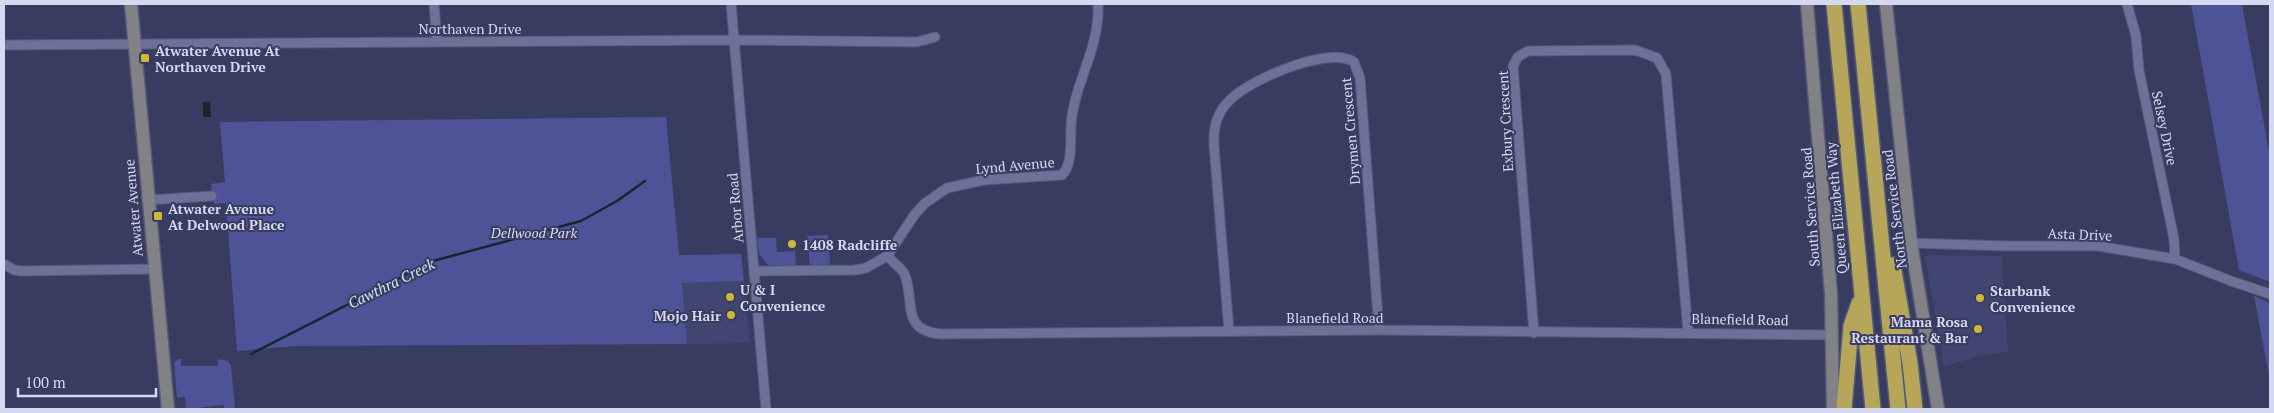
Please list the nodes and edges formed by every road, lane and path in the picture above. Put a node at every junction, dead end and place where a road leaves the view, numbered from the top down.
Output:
1 (131, 4) edge
2 (434, 4) edge
3 (731, 4) edge
4 (1098, 4) edge
5 (1807, 4) edge
6 (1834, 4) edge
7 (1858, 4) edge
8 (1886, 4) edge
9 (2127, 4) edge
10 (935, 37) dead end
11 (734, 40) junction
12 (437, 42) junction
13 (134, 43) junction
14 (4, 45) edge
15 (1873, 157) junction
16 (212, 196) dead end
17 (147, 200) junction
18 (1911, 243) junction
19 (887, 256) junction
20 (2175, 259) junction
21 (4, 264) edge
22 (154, 269) junction
23 (754, 271) junction
24 (2270, 294) edge
25 (1861, 297) junction
26 (1380, 330) junction
27 (1229, 331) junction
28 (1534, 332) junction
29 (1688, 332) junction
30 (1832, 335) junction
31 (168, 409) edge
32 (766, 409) edge
33 (1833, 409) edge
34 (1844, 409) edge
35 (1873, 409) edge
36 (1898, 409) edge
37 (1915, 409) edge
38 (1938, 409) edge

1 - 13 street, Atwater Avenue
2 - 12 street
3 - 11 street, Arbor Road
4 - 19 street, Lynd Avenue
5 - 30 street, South Service Road
6 - 25 highway, Queen Elizabeth Way
7 - 15 highway
8 - 18 street, North Service Road
9 - 20 street, Selsey Drive
10 - 11 street, Northaven Drive
11 - 12 street, Northaven Drive
11 - 23 street, Arbor Road
12 - 13 street, Northaven Drive
13 - 14 street, Northaven Drive
13 - 17 street, Atwater Avenue
15 - 36 highway
15 - 37 highway
16 - 17 street
17 - 22 street, Atwater Avenue
18 - 20 street, Asta Drive
18 - 38 street, North Service Road
19 - 23 street
19 - 27 street, Blanefield Road
20 - 24 street, Asta Drive
21 - 22 street
22 - 31 street, Atwater Avenue
23 - 32 street, Arbor Road
25 - 34 highway
25 - 35 highway, Queen Elizabeth Way
26 - 27 street, Blanefield Road
26 - 27 street, Drymen Crescent
26 - 28 street, Blanefield Road
28 - 29 street, Blanefield Road
28 - 29 street, Exbury Crescent
29 - 30 street, Blanefield Road
30 - 33 street, South Service Road

